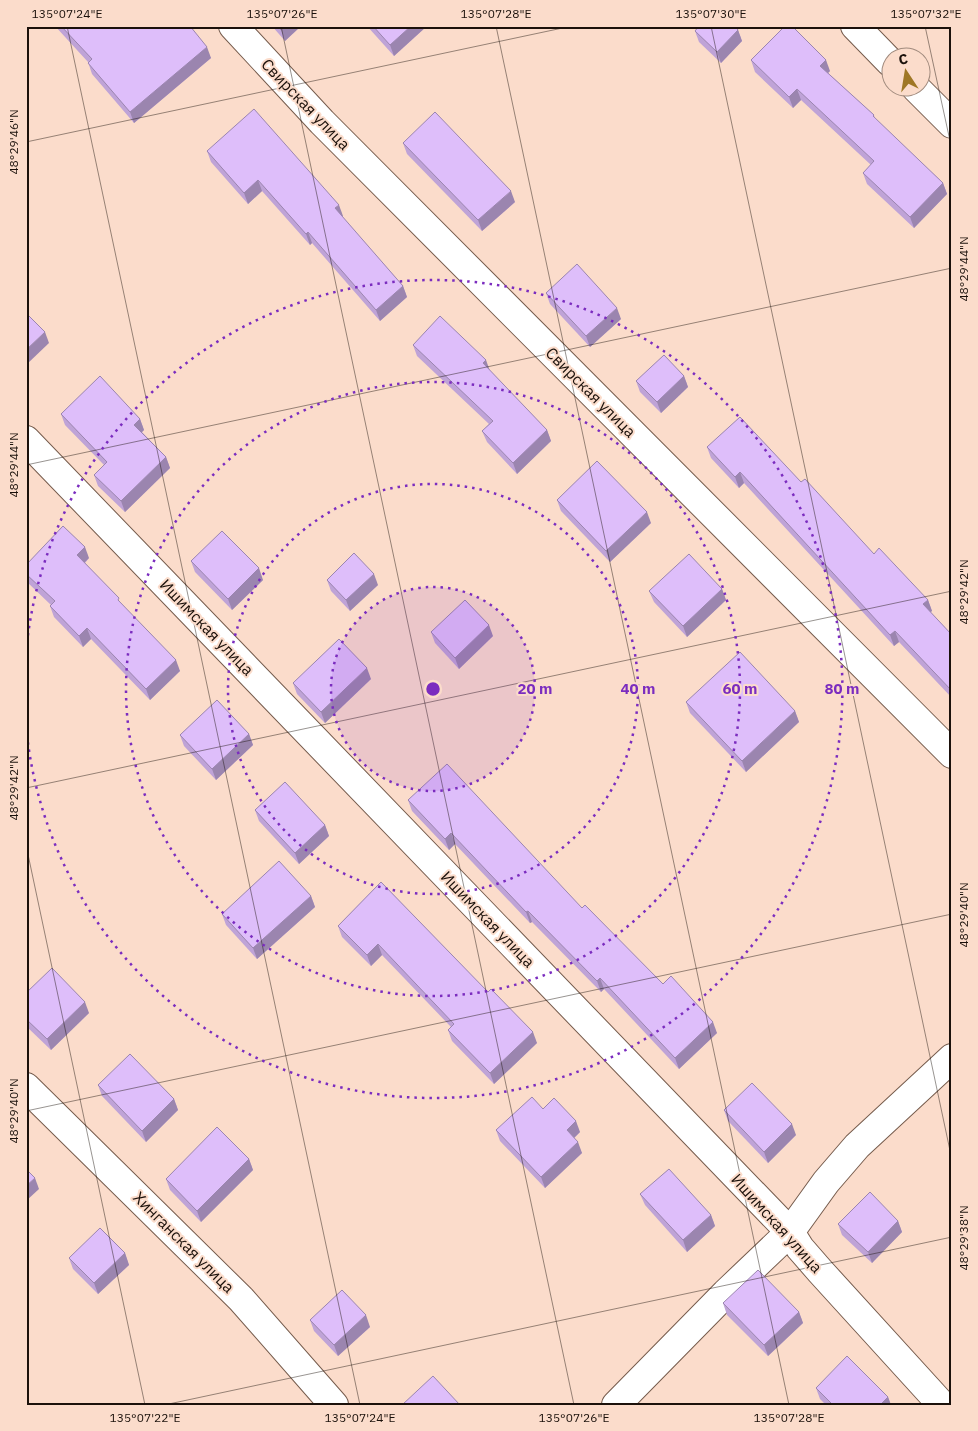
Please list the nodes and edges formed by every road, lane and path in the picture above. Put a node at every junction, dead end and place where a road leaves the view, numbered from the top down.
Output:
1 (233, 26) edge
2 (855, 26) edge
3 (880, 52) edge
4 (926, 98) edge
5 (952, 124) edge
6 (29, 447) edge
7 (952, 754) edge
8 (952, 1058) edge
9 (26, 1087) edge
10 (790, 1232) junction
11 (334, 1405) edge
12 (616, 1405) edge
13 (942, 1405) edge

1 - 7 street, Свирская улица
2 - 3 street
4 - 5 street
6 - 10 street, Ишимская улица
8 - 10 street
9 - 11 street, Хинганская улица
10 - 12 street
10 - 13 street, Ишимская улица

